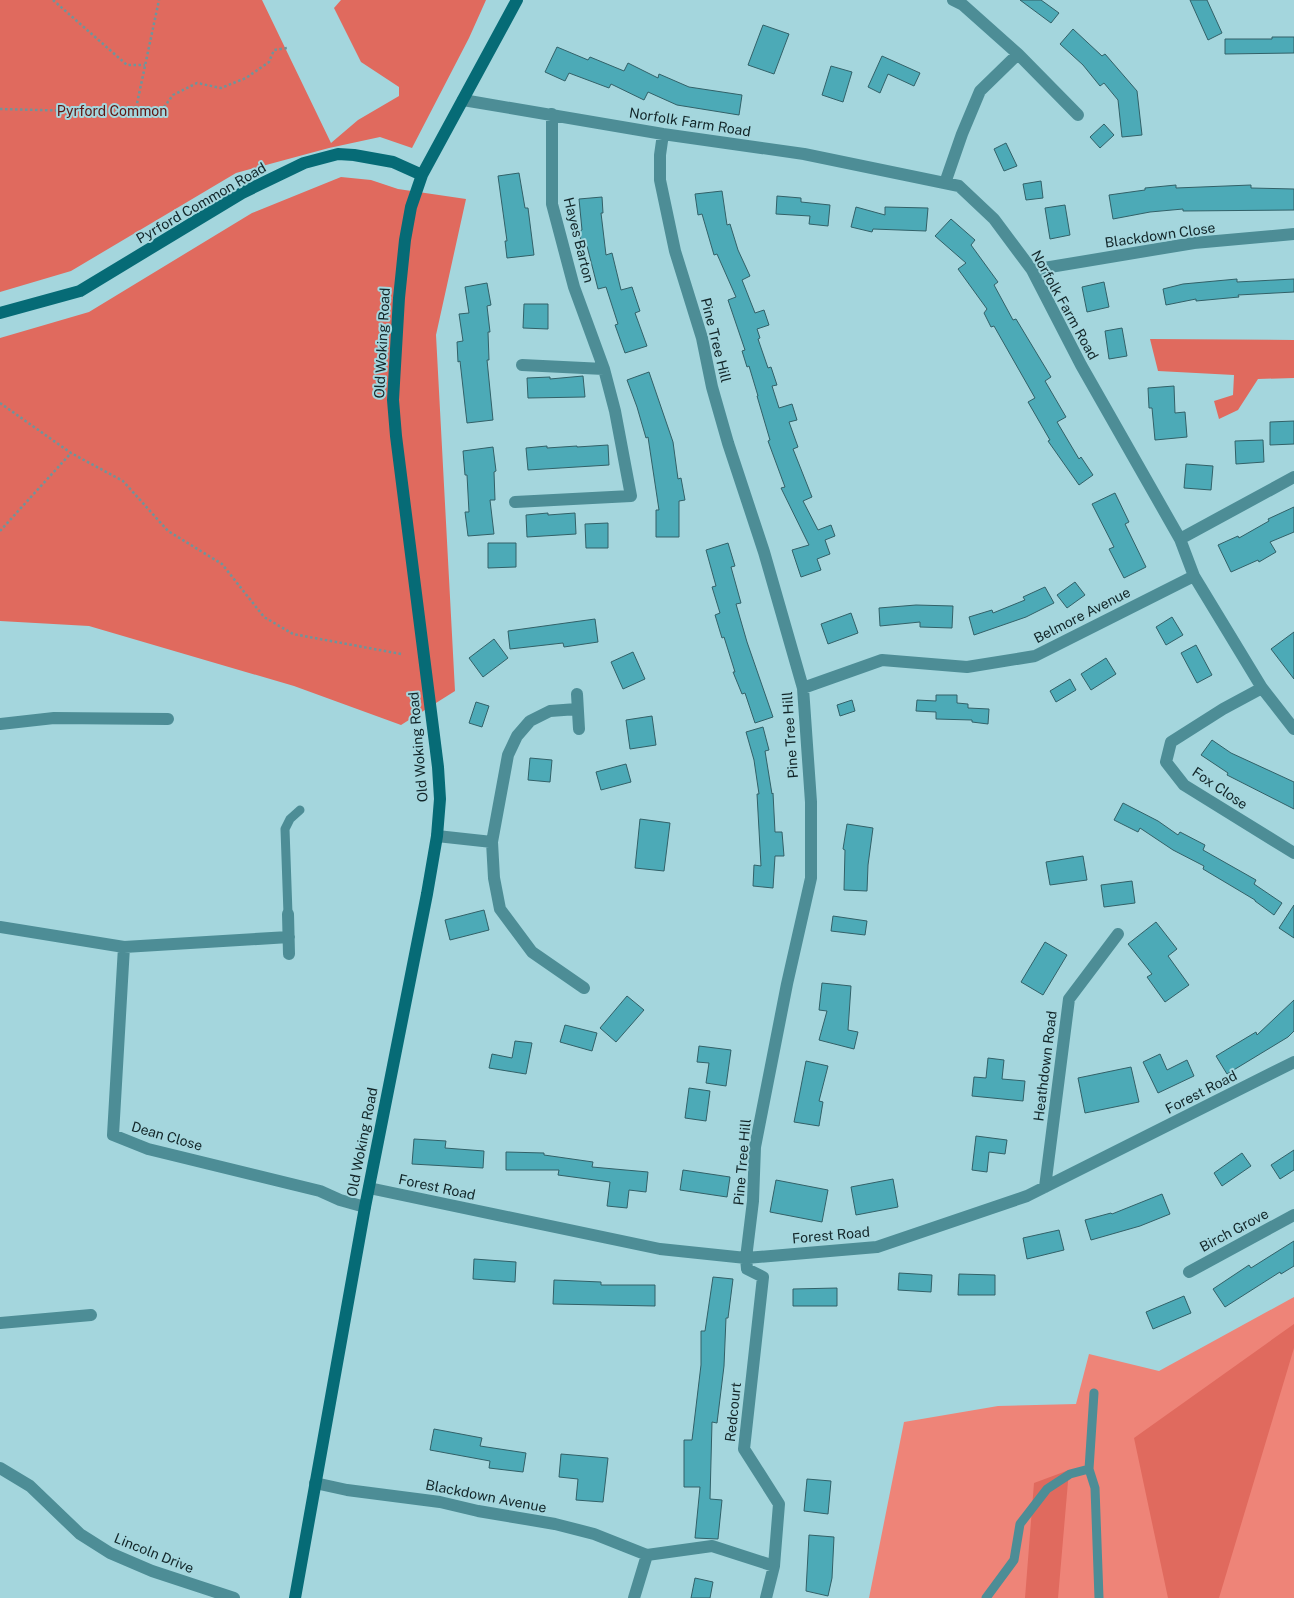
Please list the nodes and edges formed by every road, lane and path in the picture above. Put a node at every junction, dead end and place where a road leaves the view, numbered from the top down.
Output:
1 (53, 0) edge
2 (159, 0) edge
3 (517, 0) edge
4 (953, 0) edge
5 (287, 48) dead end
6 (1018, 54) junction
7 (145, 65) junction
8 (463, 100) junction
9 (0, 109) edge
10 (135, 113) junction
11 (552, 114) junction
12 (1078, 116) dead end
13 (663, 134) junction
14 (422, 175) junction
15 (945, 183) junction
16 (1294, 234) edge
17 (1032, 270) junction
18 (0, 313) edge
19 (522, 365) dead end
20 (604, 369) junction
21 (0, 403) edge
22 (71, 453) junction
23 (1294, 477) edge
24 (515, 502) dead end
25 (0, 531) edge
26 (1180, 540) junction
27 (1194, 576) junction
28 (401, 654) dead end
29 (803, 688) junction
30 (1262, 688) junction
31 (576, 694) dead end
32 (577, 709) junction
33 (168, 719) dead end
34 (0, 724) edge
35 (579, 729) dead end
36 (1294, 729) edge
37 (300, 810) dead end
38 (437, 836) junction
39 (492, 842) junction
40 (1294, 853) edge
41 (288, 914) joint
42 (0, 927) edge
43 (1118, 934) dead end
44 (289, 937) junction
45 (124, 947) junction
46 (289, 954) dead end
47 (584, 988) dead end
48 (1294, 1062) edge
49 (1045, 1187) junction
50 (369, 1188) junction
51 (365, 1207) junction
52 (1294, 1215) edge
53 (746, 1258) junction
54 (1189, 1272) dead end
55 (91, 1315) dead end
56 (0, 1323) edge
57 (1094, 1393) dead end
58 (0, 1468) edge
59 (1089, 1469) junction
60 (315, 1483) junction
61 (647, 1555) junction
62 (774, 1566) junction
63 (234, 1598) edge
64 (295, 1598) edge
65 (634, 1598) edge
66 (766, 1598) edge
67 (986, 1598) edge
68 (1099, 1598) edge

1 - 7 path
2 - 7 path
3 - 8 main road, Old Woking Road
4 - 6 street
5 - 10 path
6 - 12 street
6 - 15 street
7 - 10 path
8 - 11 street, Norfolk Farm Road
8 - 14 main road, Old Woking Road
9 - 10 path
11 - 13 street, Norfolk Farm Road
11 - 20 street, Hayes Barton
13 - 15 street, Norfolk Farm Road
13 - 29 street, Pine Tree Hill
14 - 18 main road, Pyrford Common Road
14 - 38 main road, Old Woking Road
15 - 17 street, Norfolk Farm Road
16 - 17 street, Blackdown Close
17 - 26 street, Norfolk Farm Road
19 - 20 street
20 - 24 street, Hayes Barton
21 - 22 path
22 - 25 path
22 - 28 path
23 - 26 street
26 - 27 street, Norfolk Farm Road
27 - 29 street, Belmore Avenue
27 - 30 street, Norfolk Farm Road
29 - 53 street, Pine Tree Hill
30 - 36 street, Norfolk Farm Road
30 - 40 street, Fox Close
31 - 32 street
32 - 35 street
32 - 39 street
33 - 34 street
37 - 41 lane
38 - 39 street
38 - 50 main road, Old Woking Road
39 - 47 street
41 - 44 street
42 - 45 street
43 - 49 street, Heathdown Road
44 - 45 street
44 - 46 street
45 - 51 street, Dean Close
48 - 49 street, Forest Road
49 - 53 street, Forest Road
50 - 51 main road, Old Woking Road
50 - 53 street, Forest Road
51 - 60 main road, Old Woking Road
52 - 54 street, Birch Grove
53 - 62 street, Redcourt
55 - 56 street
57 - 59 lane
58 - 63 street, Lincoln Drive
59 - 67 lane
59 - 68 lane
60 - 61 street, Blackdown Avenue
60 - 64 main road, Old Woking Road
61 - 62 street, Blackdown Avenue
61 - 65 street
62 - 66 street, Redcourt

